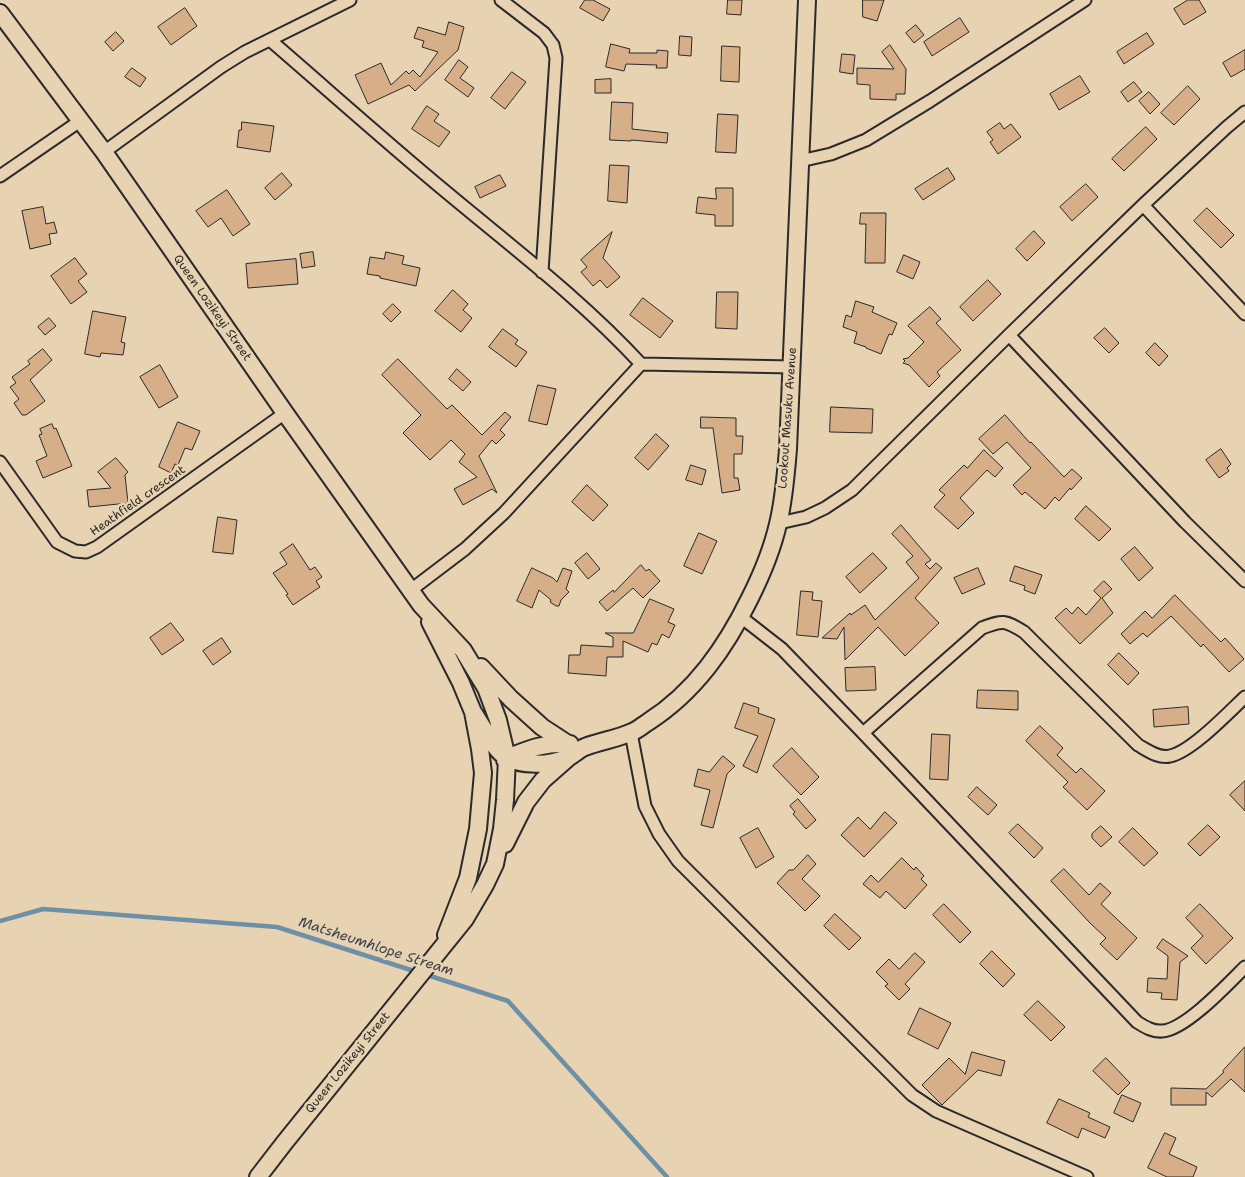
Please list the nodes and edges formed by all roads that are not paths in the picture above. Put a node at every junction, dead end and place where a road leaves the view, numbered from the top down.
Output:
1 (350, 0) edge
2 (501, 0) edge
3 (807, 0) edge
4 (1085, 0) edge
5 (0, 13) edge
6 (270, 40) junction
7 (1245, 112) edge
8 (80, 121) junction
9 (104, 152) junction
10 (800, 161) junction
11 (0, 176) edge
12 (1143, 205) junction
13 (542, 272) junction
14 (1245, 314) edge
15 (1009, 334) junction
16 (641, 364) junction
17 (792, 367) junction
18 (285, 413) junction
19 (0, 462) edge
20 (779, 523) junction
21 (1245, 581) edge
22 (411, 590) junction
23 (422, 605) junction
24 (741, 617) junction
25 (463, 650) junction
26 (1245, 697) edge
27 (473, 712) junction
28 (632, 733) junction
29 (863, 733) junction
30 (574, 749) junction
31 (507, 758) junction
32 (481, 803) junction
33 (495, 864) junction
34 (440, 951) junction
35 (1245, 967) edge
36 (258, 1177) edge
37 (1087, 1177) edge

1 - 6 street
2 - 13 street
3 - 10 main road, Lookout Masuku Avenue
4 - 10 street
5 - 8 main road, Queen Lozikeyi Street
6 - 9 street
6 - 13 street
7 - 12 street
8 - 9 main road, Queen Lozikeyi Street
8 - 11 street
9 - 18 main road, Queen Lozikeyi Street
10 - 17 main road, Lookout Masuku Avenue
12 - 14 street
12 - 15 street
13 - 16 street
15 - 20 street
15 - 21 street
16 - 17 street
16 - 22 street
17 - 20 main road, Lookout Masuku Avenue
18 - 19 street, Heathfield crescent
18 - 22 main road, Queen Lozikeyi Street
20 - 24 main road, Lookout Masuku Avenue
22 - 23 main road, Queen Lozikeyi Street
23 - 25 main road, Queen Lozikeyi Street
23 - 27 main road, Queen Lozikeyi Street
24 - 28 main road, Lookout Masuku Avenue
24 - 29 street
25 - 30 main road
25 - 31 main road, Queen Lozikeyi Street
26 - 29 street
27 - 31 main road
27 - 32 main road, Queen Lozikeyi Street
28 - 30 main road, Lookout Masuku Avenue
28 - 37 street
29 - 35 street
30 - 31 main road, Lookout Masuku Avenue
30 - 33 main road
31 - 32 main road
31 - 33 main road, Queen Lozikeyi Street
32 - 34 main road, Queen Lozikeyi Street
33 - 34 main road, Queen Lozikeyi Street
34 - 36 main road, Queen Lozikeyi Street

